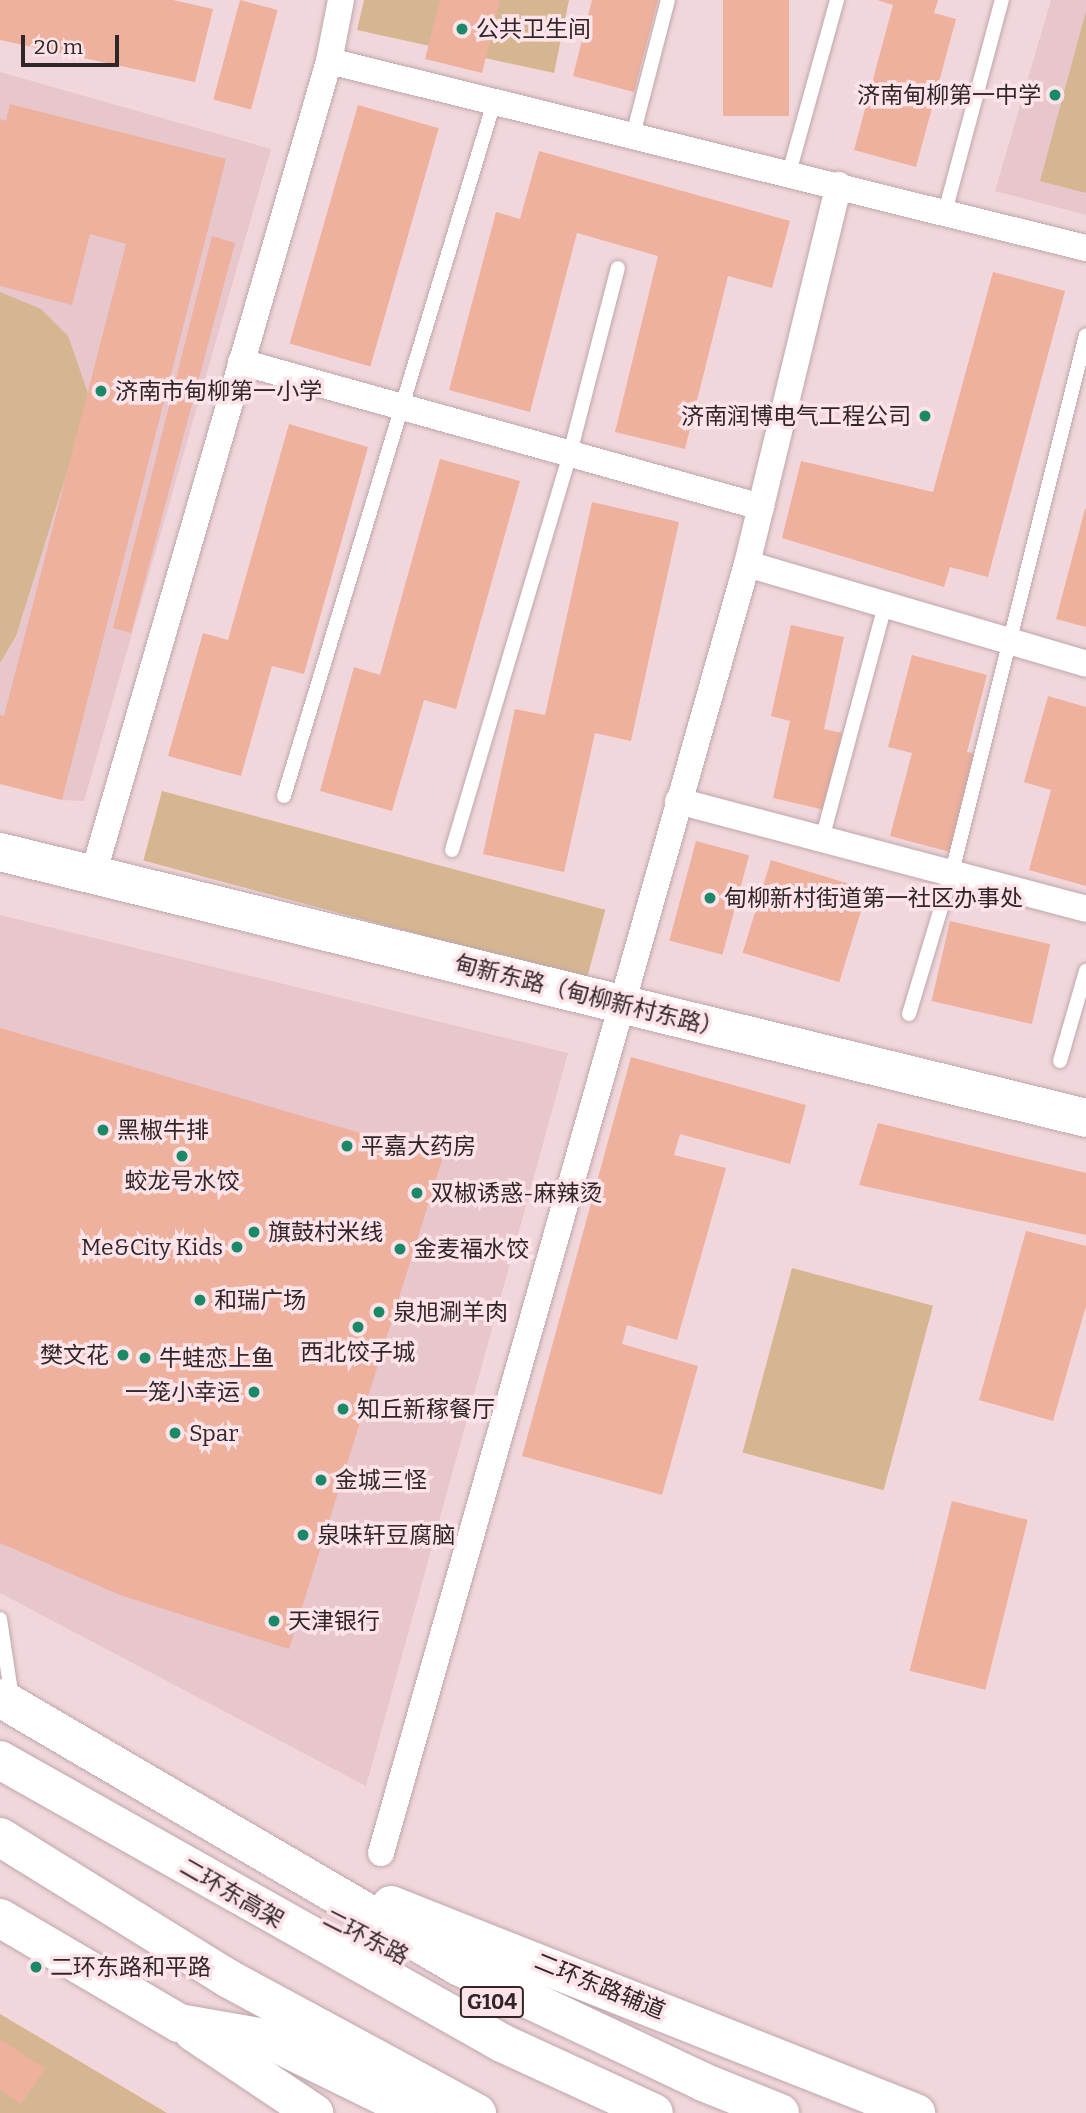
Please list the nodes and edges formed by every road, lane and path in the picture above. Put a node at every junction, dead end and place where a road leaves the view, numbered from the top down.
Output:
1 (341, 0) edge
2 (668, 0) edge
3 (837, 0) edge
4 (1002, 0) edge
5 (329, 61) junction
6 (494, 102) junction
7 (633, 135) junction
8 (789, 173) junction
9 (839, 185) junction
10 (945, 212) junction
11 (1086, 248) edge
12 (618, 268) dead end
13 (1086, 335) edge
14 (241, 362) junction
15 (404, 408) junction
16 (570, 453) junction
17 (761, 507) junction
18 (747, 564) junction
19 (885, 605) junction
20 (1009, 642) junction
21 (1086, 664) edge
22 (284, 796) dead end
23 (678, 801) junction
24 (822, 839) junction
25 (452, 850) dead end
26 (0, 852) edge
27 (0, 869) edge
28 (952, 872) junction
29 (93, 875) junction
30 (1086, 909) edge
31 (1086, 971) edge
32 (620, 1004) junction
33 (909, 1014) dead end
34 (1060, 1060) dead end
35 (1086, 1118) edge
36 (0, 1619) edge
37 (6, 1702) edge
38 (0, 1760) edge
39 (0, 1837) edge
40 (381, 1853) dead end
41 (282, 1863) junction
42 (0, 1918) edge
43 (179, 2023) junction
44 (314, 2113) edge
45 (370, 2113) edge
46 (418, 2113) edge
47 (477, 2113) edge
48 (654, 2113) edge
49 (724, 2113) edge
50 (780, 2113) edge
51 (916, 2113) edge

1 - 5 street
2 - 7 lane
3 - 8 lane
4 - 10 lane
5 - 6 street
5 - 14 street
6 - 7 street
6 - 15 lane
7 - 8 street
8 - 9 street
9 - 10 street
9 - 17 street
10 - 11 street
12 - 16 lane
13 - 20 lane
14 - 15 street
14 - 29 street
15 - 16 street
15 - 22 lane
16 - 17 street
16 - 25 lane
17 - 18 street
18 - 19 street
18 - 23 street
19 - 20 street
19 - 24 lane
20 - 21 street
20 - 28 lane
23 - 24 street
23 - 32 street
24 - 28 street
26 - 29 main road, 甸新东路（甸柳新村东路）
27 - 29 main road, 甸新东路（甸柳新村东路）
28 - 30 street
28 - 33 lane
29 - 32 main road, 甸新东路（甸柳新村东路）
31 - 34 lane
32 - 35 main road, 甸新东路（甸柳新村东路）
32 - 40 street
36 - 37 lane
37 - 41 main road, 二环东路 / G104
38 - 48 main road, 二环东高架
39 - 47 main road
41 - 49 main road, 二环东路 / G104
41 - 50 main road
41 - 51 main road, 二环东路辅道
42 - 43 main road
43 - 44 main road
43 - 45 main road
43 - 46 main road

